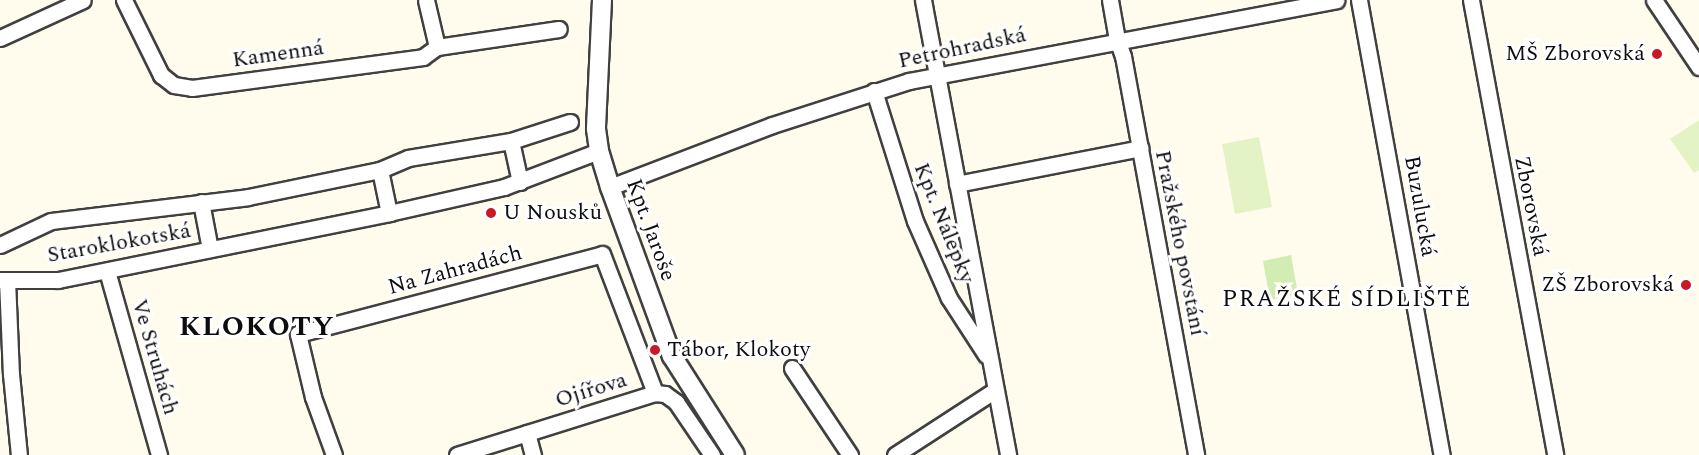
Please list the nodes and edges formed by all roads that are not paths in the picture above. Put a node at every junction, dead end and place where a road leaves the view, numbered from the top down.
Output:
1 (83, 0) edge
2 (124, 0) edge
3 (426, 0) edge
4 (603, 0) edge
5 (923, 0) edge
6 (1110, 0) edge
7 (1336, 0) edge
8 (1359, 0) edge
9 (1471, 0) edge
10 (1654, 0) edge
11 (559, 29) dead end
12 (0, 39) edge
13 (1117, 39) junction
14 (437, 47) junction
15 (1699, 67) edge
16 (938, 75) junction
17 (874, 91) junction
18 (570, 122) dead end
19 (511, 141) junction
20 (1140, 148) junction
21 (599, 151) junction
22 (380, 170) junction
23 (520, 182) junction
24 (957, 184) junction
25 (609, 188) junction
26 (201, 202) junction
27 (389, 213) junction
28 (0, 245) edge
29 (210, 249) junction
30 (107, 271) junction
31 (4, 280) edge
32 (991, 363) junction
33 (792, 368) dead end
34 (996, 390) junction
35 (655, 393) junction
36 (527, 433) junction
37 (19, 455) edge
38 (159, 455) edge
39 (334, 455) edge
40 (457, 455) edge
41 (533, 455) edge
42 (712, 455) edge
43 (735, 455) edge
44 (850, 455) edge
45 (896, 455) edge
46 (1008, 455) edge
47 (1196, 455) edge
48 (1442, 455) edge
49 (1556, 455) edge

1 - 12 street
2 - 14 street, Kamenná
3 - 14 street
4 - 21 street, Kpt. Jaroše
5 - 16 street, Kpt. Nálepky
6 - 13 street, Pražského povstání
7 - 13 street, Petrohradská
8 - 48 street, Buzulucká
9 - 49 street, Zborovská
10 - 15 street
11 - 14 street, Kamenná
13 - 16 street, Petrohradská
13 - 20 street, Pražského povstání
16 - 17 street, Petrohradská
16 - 24 street, Kpt. Nálepky
17 - 25 street, Petrohradská
17 - 32 street, Kpt. Nálepky
18 - 19 street, Staroklokotská
19 - 22 street, Staroklokotská
19 - 23 street
20 - 24 street
20 - 47 street, Pražského povstání
21 - 23 street, Staroklokotská
21 - 25 street, Kpt. Jaroše
22 - 26 street, Staroklokotská
22 - 27 street
23 - 27 street, Staroklokotská
24 - 32 street, Kpt. Nálepky
25 - 43 street, Kpt. Jaroše
26 - 28 street, Staroklokotská
26 - 29 street, Staroklokotská
27 - 29 street, Staroklokotská
29 - 30 street, Staroklokotská
30 - 31 street, Staroklokotská
30 - 38 street, Ve Struhách
31 - 37 street
32 - 34 street, Kpt. Nálepky
33 - 44 street
34 - 45 street
34 - 46 street, Kpt. Nálepky
35 - 36 street, Ojířova
35 - 39 street, Na Zahradách
35 - 42 street, Ojířova
36 - 40 street, Ojířova
36 - 41 street

